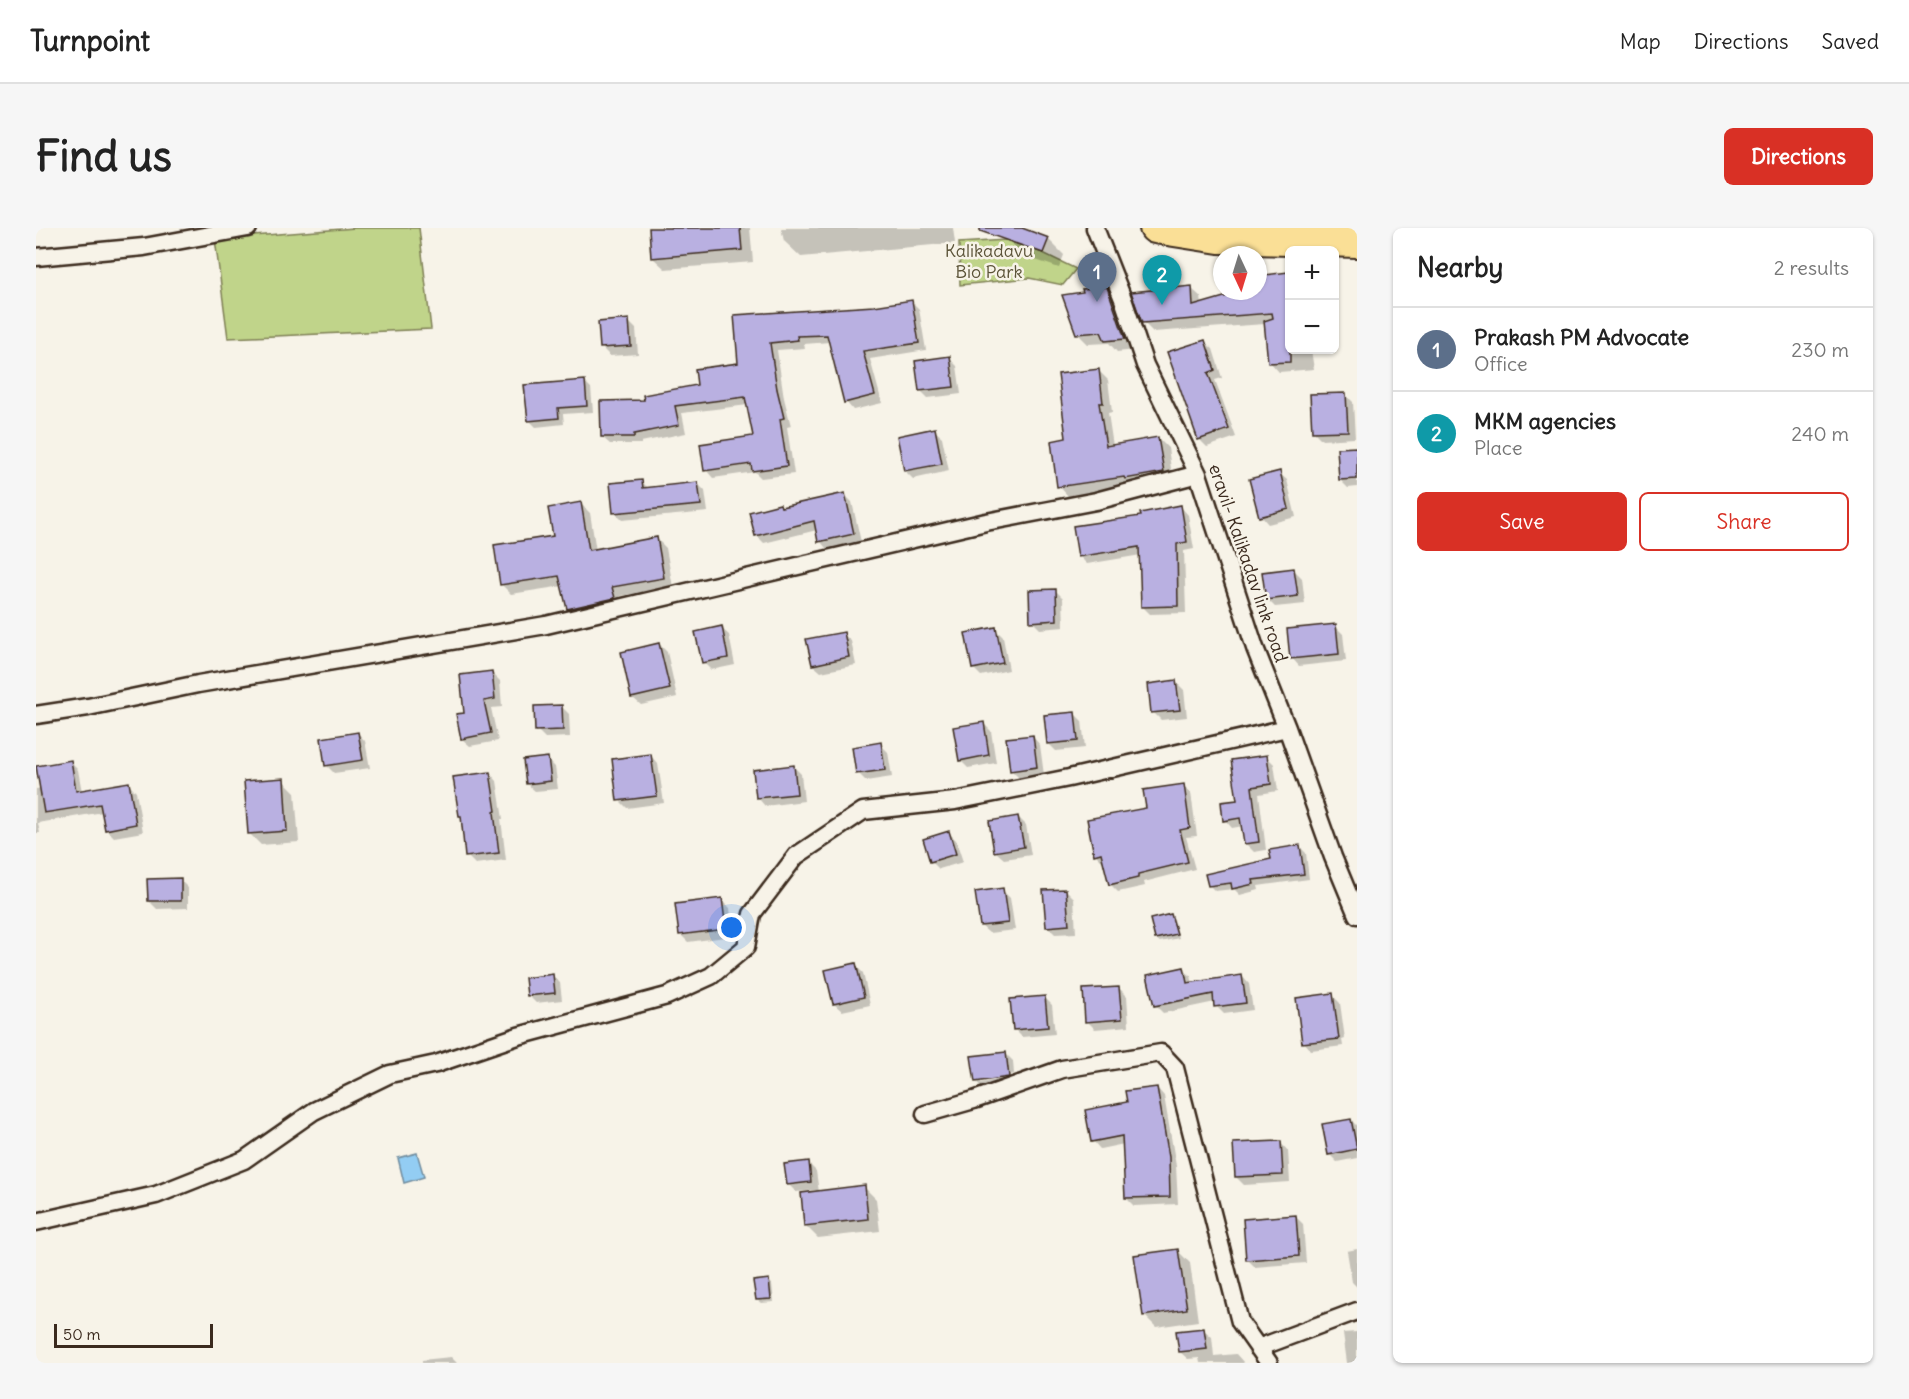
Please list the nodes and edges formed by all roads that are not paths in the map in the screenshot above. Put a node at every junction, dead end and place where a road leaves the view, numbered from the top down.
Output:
1 (249, 228) edge
2 (1095, 228) edge
3 (1155, 228) edge
4 (1357, 242) edge
5 (36, 257) edge
6 (1198, 474) junction
7 (36, 715) edge
8 (1287, 728) junction
9 (1357, 915) edge
10 (925, 1114) dead end
11 (36, 1222) edge
12 (1357, 1311) edge
13 (1258, 1348) junction
14 (1269, 1363) edge

1 - 5 street
2 - 6 street, eravil- Kalikadav link road
3 - 4 highway
6 - 7 street
6 - 8 street, eravil- Kalikadav link road
8 - 9 street, eravil- Kalikadav link road
8 - 11 street
10 - 13 street
12 - 13 street
13 - 14 street

